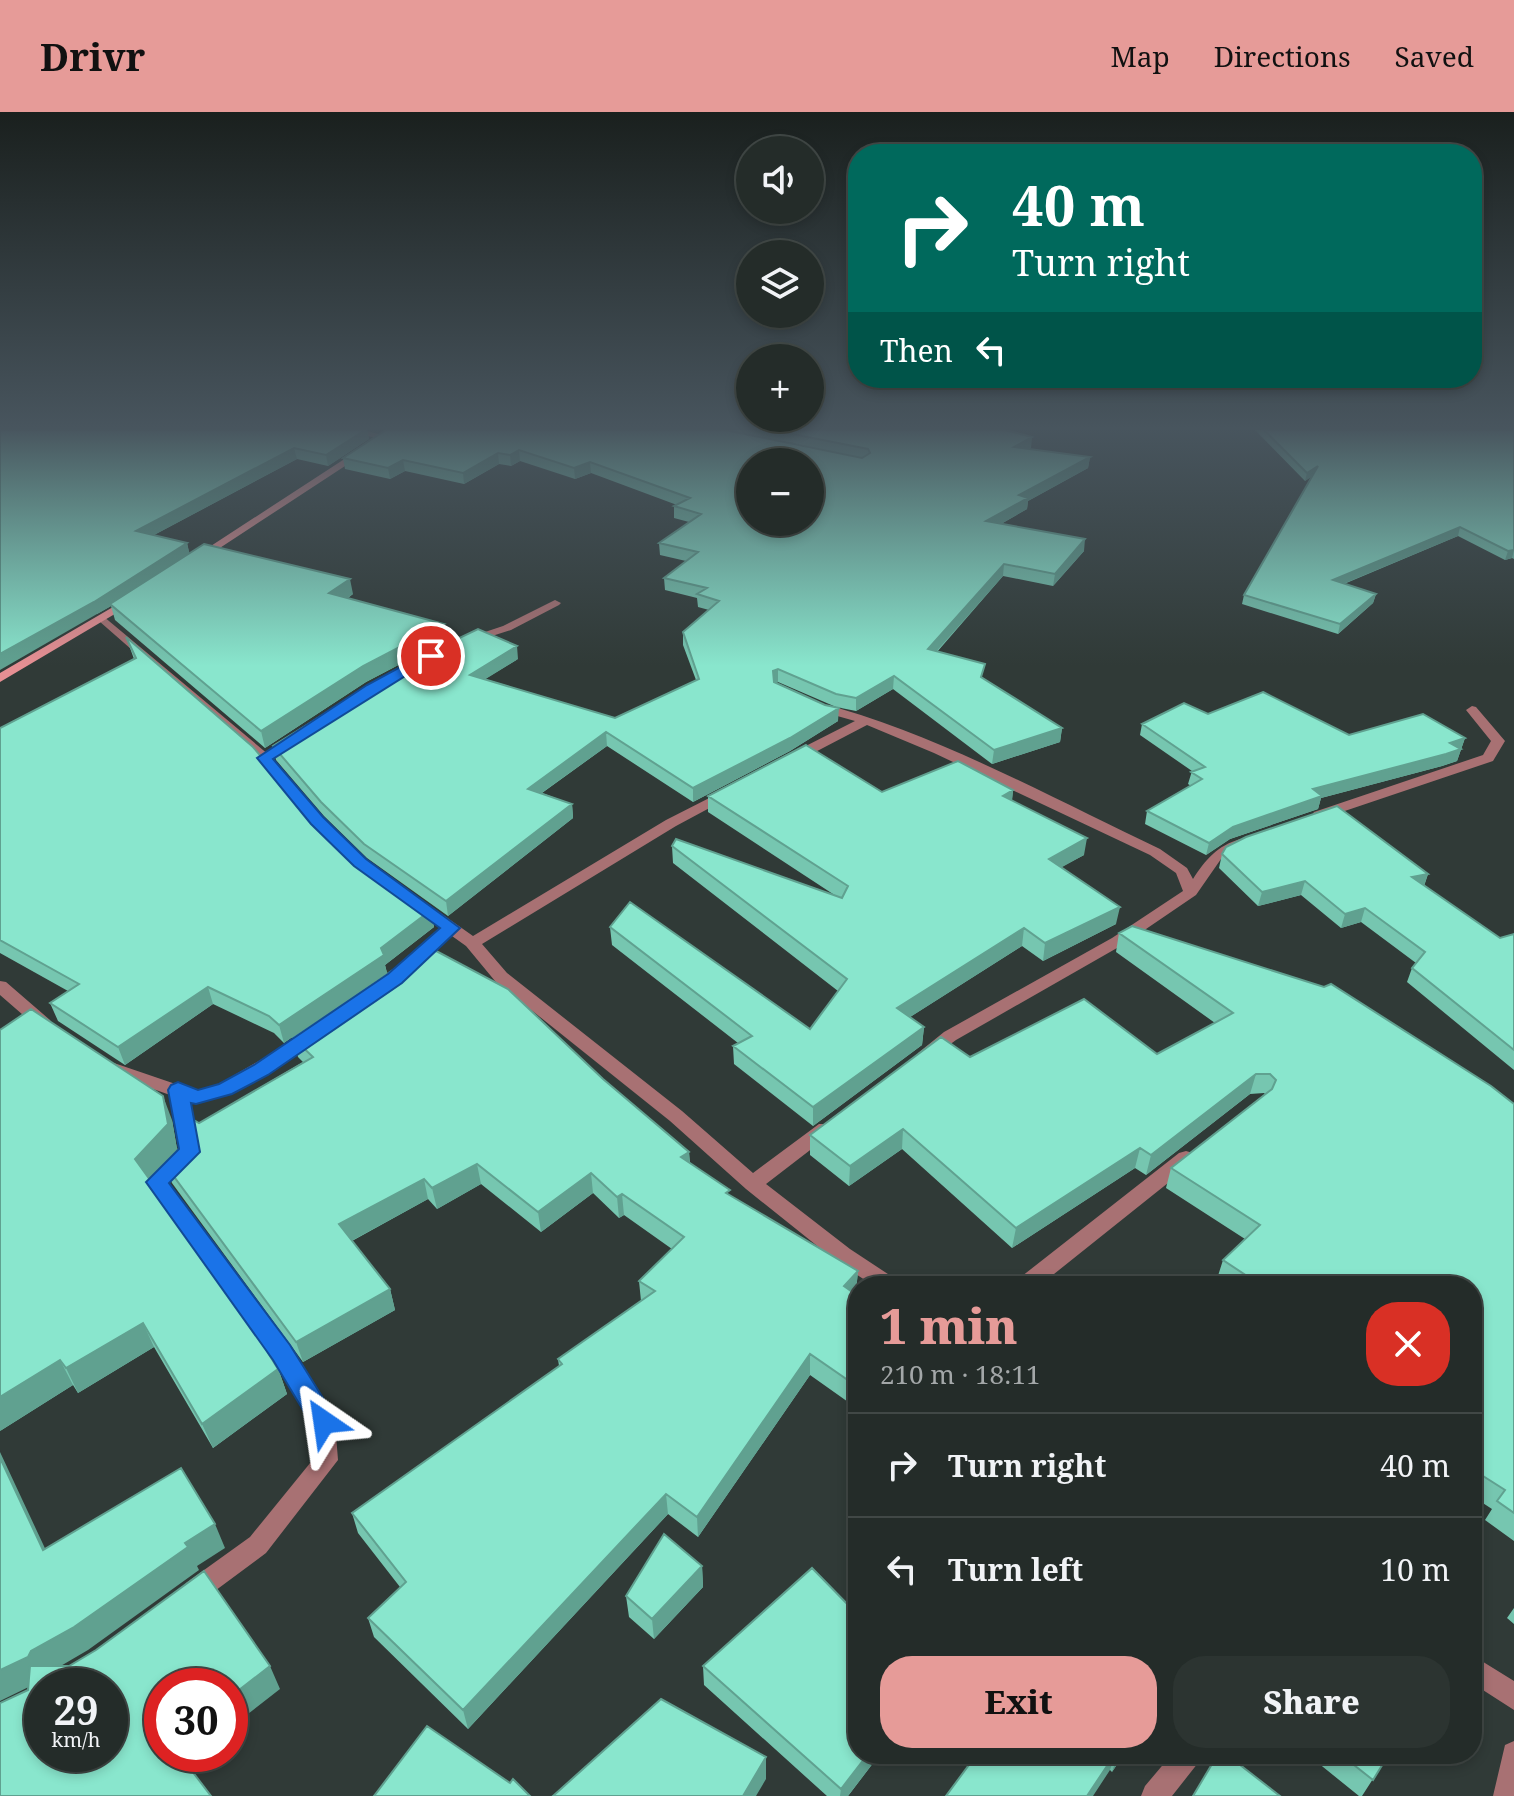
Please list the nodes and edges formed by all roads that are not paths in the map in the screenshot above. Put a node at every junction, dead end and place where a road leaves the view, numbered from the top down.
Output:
1 (275, 509) edge
2 (193, 561) edge
3 (141, 594) edge
4 (555, 603) dead end
5 (103, 619) junction
6 (454, 644) edge
7 (0, 678) edge
8 (805, 701) edge
9 (1472, 710) dead end
10 (866, 720) junction
11 (782, 765) edge
12 (740, 787) edge
13 (1310, 818) edge
14 (1250, 839) edge
15 (339, 842) edge
16 (399, 891) edge
17 (1191, 892) junction
18 (451, 928) junction
19 (472, 943) junction
20 (406, 968) edge
21 (0, 986) edge
22 (334, 1021) edge
23 (58, 1033) edge
24 (94, 1056) edge
25 (913, 1064) edge
26 (178, 1090) junction
27 (839, 1119) edge
28 (1196, 1149) edge
29 (753, 1184) junction
30 (875, 1276) edge
31 (1037, 1276) edge
32 (173, 1608) edge
33 (1482, 1675) edge
34 (1514, 1697) edge
35 (1514, 1754) edge
36 (1181, 1764) edge
37 (1155, 1796) edge
38 (1507, 1796) edge

1 - 2 street
3 - 5 street
4 - 6 street
5 - 7 street
5 - 15 street
8 - 10 street
9 - 13 street
10 - 11 street
10 - 17 street
12 - 19 street
14 - 17 street
16 - 18 street
17 - 25 street
18 - 19 street
18 - 20 street
19 - 29 street
21 - 23 street
22 - 26 street
24 - 26 street
26 - 32 street
27 - 29 street
28 - 31 street
29 - 30 street
33 - 34 street
35 - 38 street
36 - 37 street

